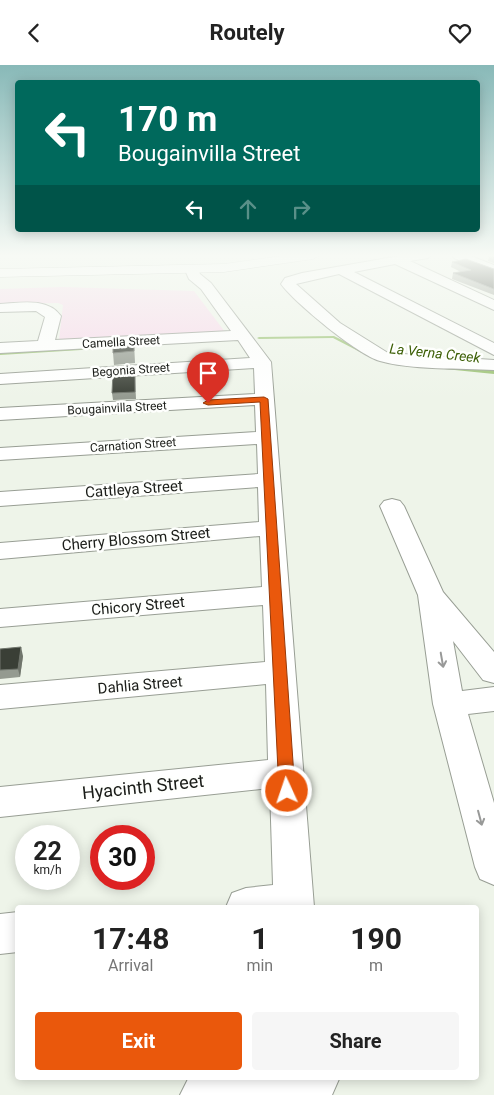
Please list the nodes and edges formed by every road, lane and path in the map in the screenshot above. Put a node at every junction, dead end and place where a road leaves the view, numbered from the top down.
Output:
1 (220, 303) edge
2 (308, 303) edge
3 (404, 303) edge
4 (0, 308) edge
5 (242, 335) junction
6 (45, 346) junction
7 (0, 348) edge
8 (494, 350) edge
9 (262, 362) junction
10 (494, 365) edge
11 (0, 379) edge
12 (264, 399) junction
13 (0, 414) edge
14 (266, 437) junction
15 (0, 454) edge
16 (269, 480) junction
17 (0, 499) edge
18 (392, 506) dead end
19 (272, 528) junction
20 (0, 551) edge
21 (276, 595) junction
22 (431, 595) junction
23 (0, 618) edge
24 (280, 672) junction
25 (494, 672) edge
26 (0, 697) edge
27 (494, 699) edge
28 (449, 704) junction
29 (286, 772) junction
30 (0, 802) edge
31 (494, 867) edge
32 (294, 905) edge
33 (15, 933) edge
34 (0, 934) edge
35 (316, 1084) edge
36 (204, 1095) edge

1 - 5 street
2 - 10 street
3 - 8 street
4 - 6 street
5 - 6 street, Camella Street
5 - 9 street
6 - 7 street, Camella Street
9 - 11 street, Begonia Street
9 - 12 street
12 - 13 street, Bougainvilla Street
12 - 14 street
14 - 15 street, Carnation Street
14 - 16 street
16 - 17 street, Cattleya Street
16 - 19 street
18 - 22 street
19 - 20 street, Cherry Blossom Street
19 - 21 street
21 - 23 street, Chicory Street
21 - 24 street
22 - 25 street
22 -> 28 street
24 - 26 street, Dahlia Street
24 - 29 street
27 - 28 street
28 -> 31 street
29 - 30 street, Hyacinth Street
29 - 32 street
33 - 34 street
35 - 36 street

